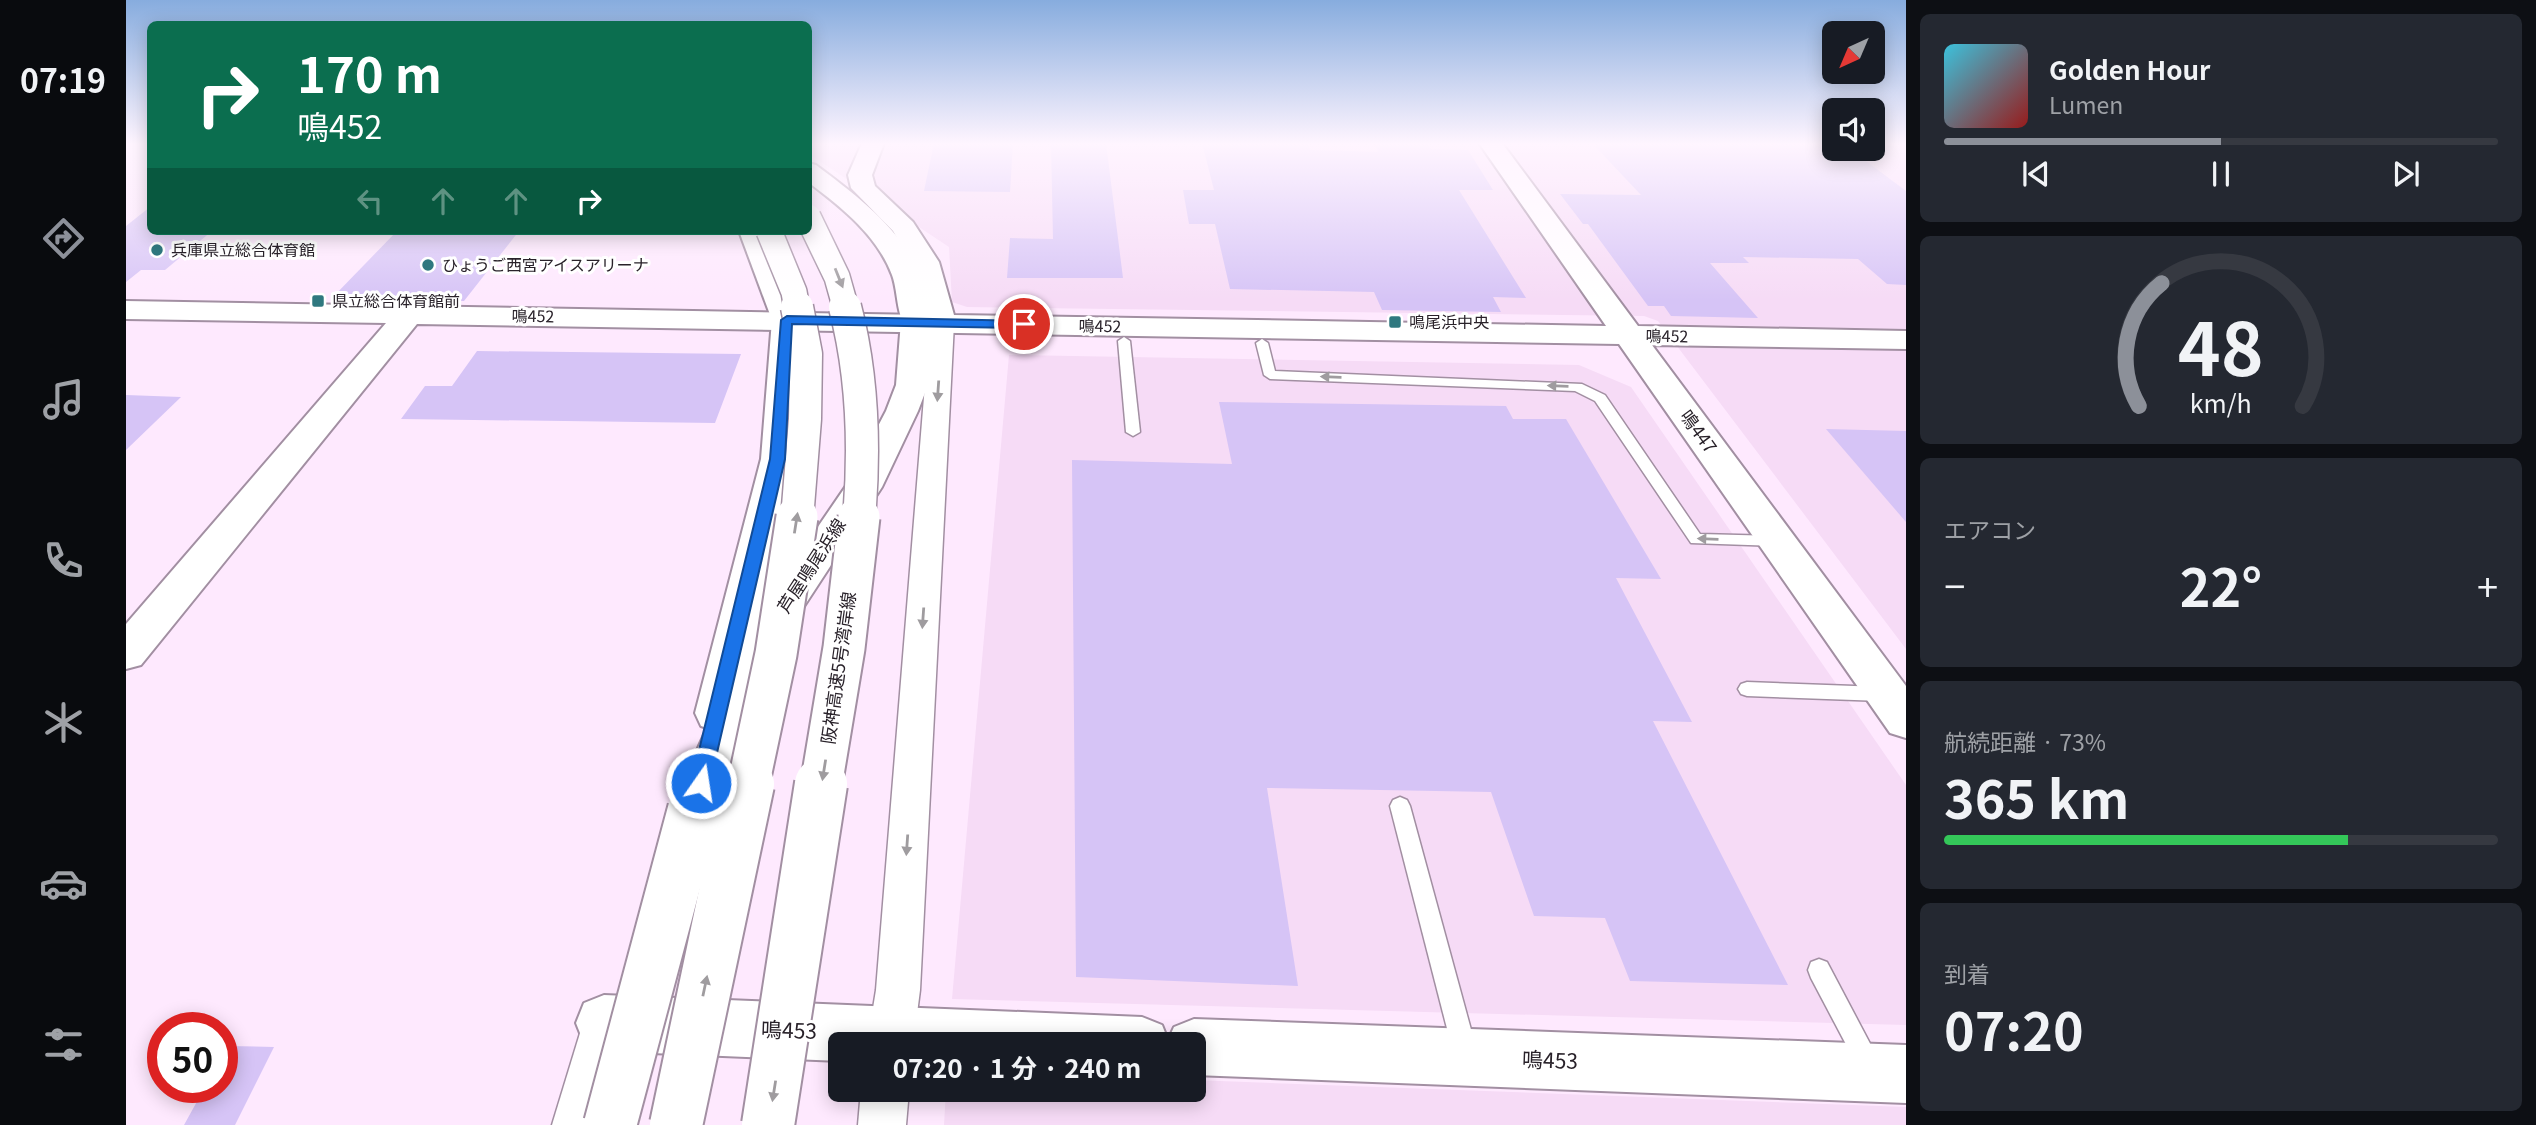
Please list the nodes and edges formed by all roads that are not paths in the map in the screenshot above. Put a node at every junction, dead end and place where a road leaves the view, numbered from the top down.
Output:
1 (841, 196) edge
2 (871, 196) edge
3 (1528, 196) edge
4 (812, 223) edge
5 (753, 235) edge
6 (771, 235) edge
7 (126, 310) edge
8 (404, 321) junction
9 (126, 323) edge
10 (787, 328) junction
11 (928, 330) junction
12 (1906, 340) edge
13 (1124, 341) junction
14 (1633, 342) junction
15 (1262, 343) junction
16 (1906, 353) edge
17 (1133, 432) dead end
18 (1777, 541) junction
19 (126, 653) edge
20 (1747, 689) dead end
21 (1897, 707) edge
22 (1400, 806) dead end
23 (694, 810) junction
24 (1819, 970) dead end
25 (604, 1023) joint
26 (891, 1032) edge
27 (828, 1036) edge
28 (1206, 1047) edge
29 (1466, 1057) junction
30 (1890, 1073) edge
31 (885, 1102) edge
32 (576, 1125) edge
33 (610, 1125) edge
34 (676, 1125) edge
35 (768, 1125) edge
36 (882, 1125) edge

1 - 11 main road
2 - 11 main road
3 - 14 main road, 鳴447
4 -> 35 main road, 阪神高速5号湾岸線, bridge
5 - 10 main road
34 -> 6 main road, bridge
7 - 8 main road, 鳴452
8 - 9 main road, 鳴452
8 - 10 main road, 鳴452
8 - 19 main road
10 - 11 main road, 鳴452
10 - 23 main road, 芦屋鳴尾浜線
11 - 13 main road, 鳴452
11 - 14 main road, 鳴452
11 - 23 main road, 芦屋鳴尾浜線
11 -> 26 street
12 - 14 main road, 鳴452
13 - 15 main road, 鳴452
13 - 17 lane
14 - 15 main road, 鳴452
14 - 16 main road, 鳴452
14 - 18 main road, 鳴447
18 -> 15 lane
18 - 21 main road, 鳴447
20 - 21 lane
22 - 29 lane
23 - 33 main road, 芦屋鳴尾浜線, bridge
24 - 30 lane
25 - 27 main road, 鳴453
25 - 32 street
28 - 29 main road, 鳴453
29 - 30 main road, 鳴453
31 - 36 street

